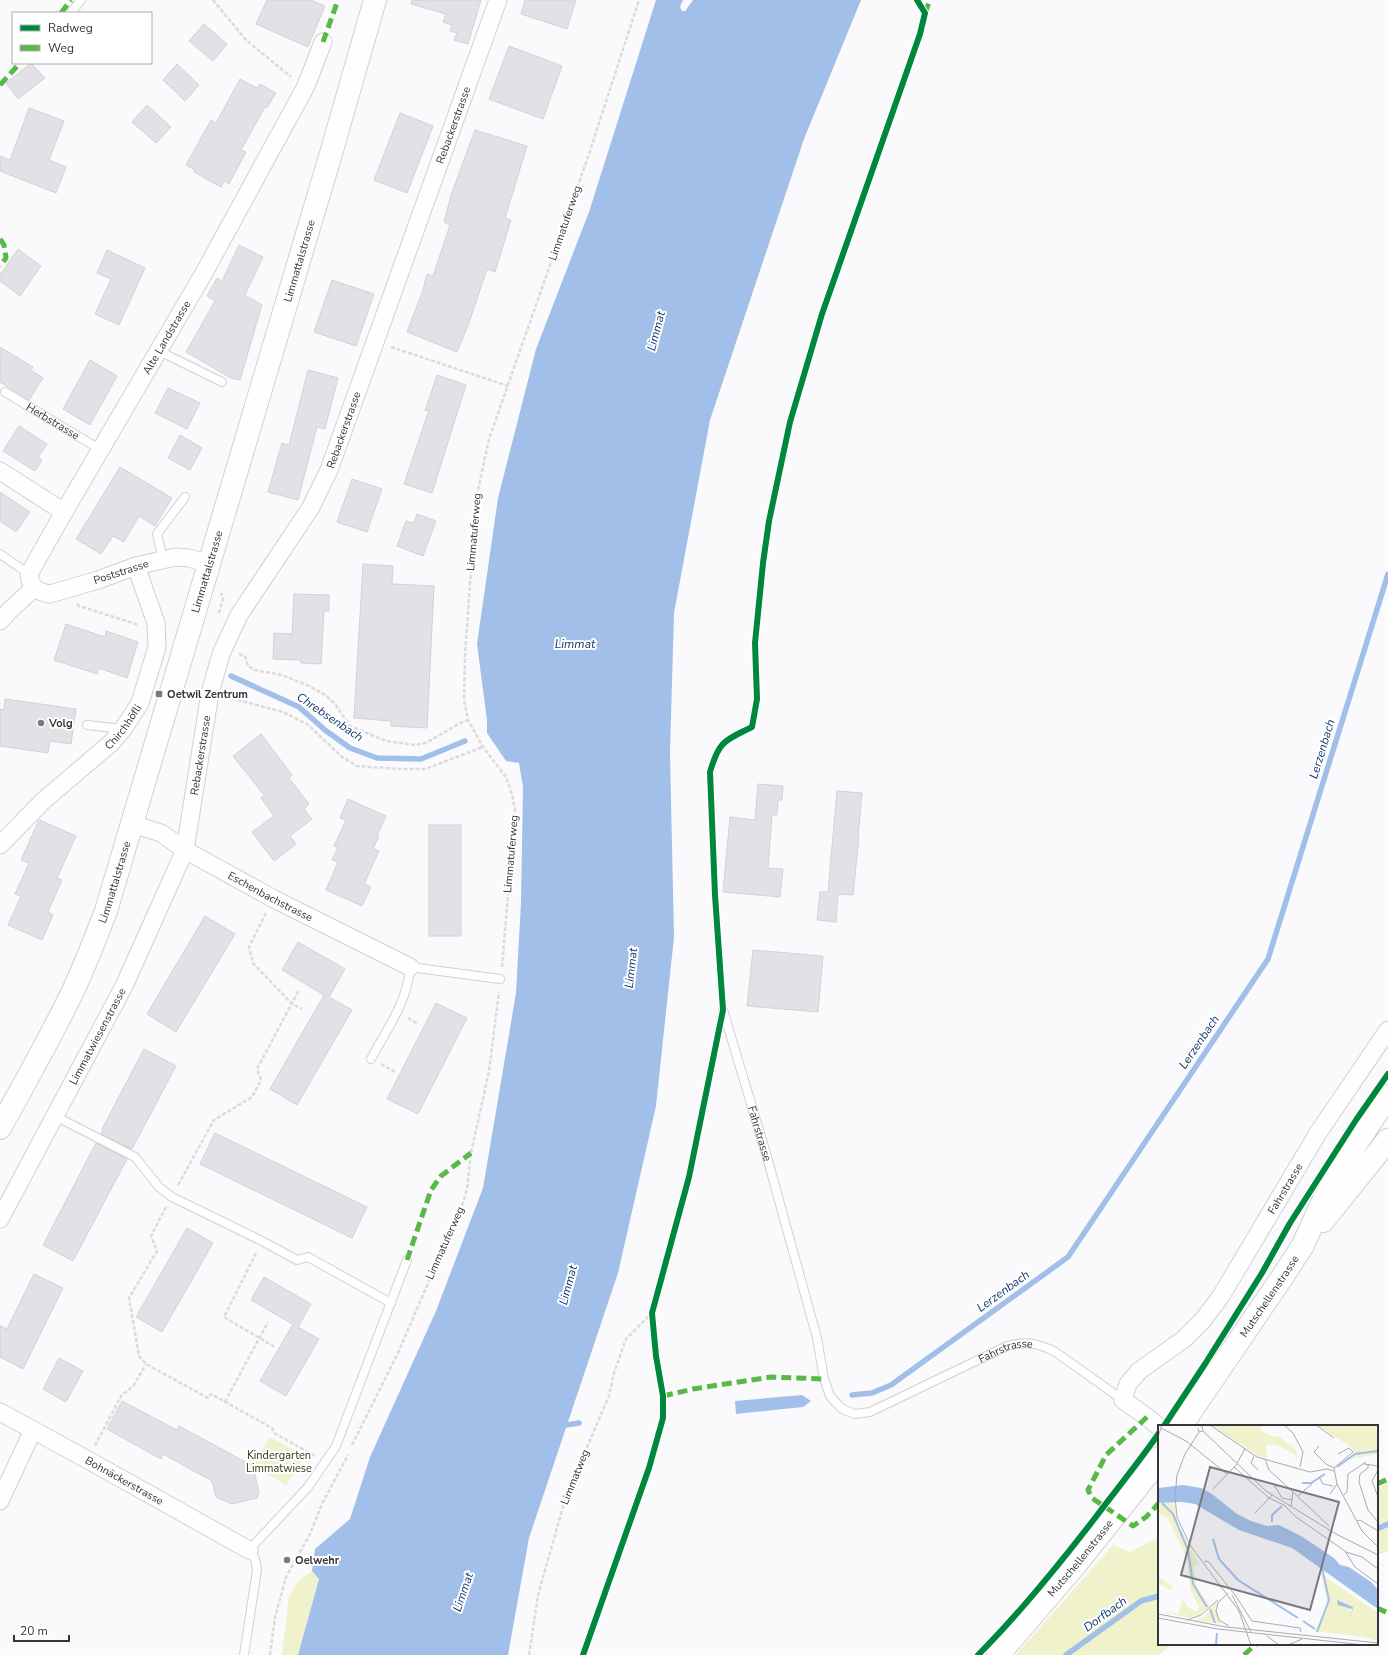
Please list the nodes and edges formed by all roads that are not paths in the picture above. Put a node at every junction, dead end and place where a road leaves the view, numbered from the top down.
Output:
1 (81, 0) edge
2 (375, 0) edge
3 (498, 0) edge
4 (72, 12) edge
5 (323, 42) dead end
6 (159, 351) junction
7 (222, 382) dead end
8 (5, 392) dead end
9 (101, 450) junction
10 (0, 471) edge
11 (185, 497) dead end
12 (64, 512) junction
13 (0, 554) edge
14 (162, 559) junction
15 (209, 564) junction
16 (136, 566) junction
17 (31, 581) junction
18 (0, 621) edge
19 (87, 725) dead end
20 (123, 729) junction
21 (132, 824) junction
22 (0, 845) edge
23 (185, 850) junction
24 (410, 967) junction
25 (500, 979) road end
26 (723, 1010) dead end
27 (1388, 1030) edge
28 (370, 1059) dead end
29 (1388, 1096) edge
30 (55, 1116) junction
31 (0, 1128) edge
32 (1388, 1140) edge
33 (0, 1218) edge
34 (1303, 1245) junction
35 (408, 1260) dead end
36 (391, 1303) junction
37 (1123, 1400) junction
38 (0, 1412) edge
39 (1182, 1425) edge
40 (1158, 1426) edge
41 (33, 1430) junction
42 (1158, 1459) edge
43 (0, 1501) edge
44 (249, 1550) junction
45 (244, 1655) edge
46 (998, 1655) edge

1 - 4 lane
2 - 15 main road, Limmattalstrasse
3 - 23 street, Rebackerstrasse
5 - 6 street, Alte Landstrasse
6 - 7 lane
6 - 9 street, Alte Landstrasse
8 - 9 lane, Herbstrasse
9 - 12 street, Alte Landstrasse
10 - 12 street
11 - 14 lane
12 - 17 street, Alte Landstrasse
13 - 17 lane
14 - 15 street, Poststrasse
14 - 16 street, Poststrasse
15 - 21 main road, Limmattalstrasse
16 - 17 street, Poststrasse
16 - 20 street, Chirchhöfli
17 - 18 street, Alte Landstrasse
19 - 20 lane
20 - 22 street, Chirchhöfli
21 - 23 street, Eschenbachstrasse
21 - 31 main road, Limmattalstrasse
23 - 24 street, Eschenbachstrasse
23 - 30 street, Limmatwiesenstrasse
24 - 25 lane
24 - 28 lane
26 - 37 lane, Fahrstrasse
27 - 37 street, Fahrstrasse
29 - 34 main road, Mutschellenstrasse
30 - 33 street, Limmatwiesenstrasse
30 - 36 lane
32 - 34 main road, Mutschellenstrasse
34 - 39 main road, Mutschellenstrasse
35 - 36 lane
36 - 44 lane
37 - 40 street
38 - 41 street, Bohnäckerstrasse
41 - 43 street
41 - 44 street, Bohnäckerstrasse
42 - 46 main road, Mutschellenstrasse
44 - 45 lane

